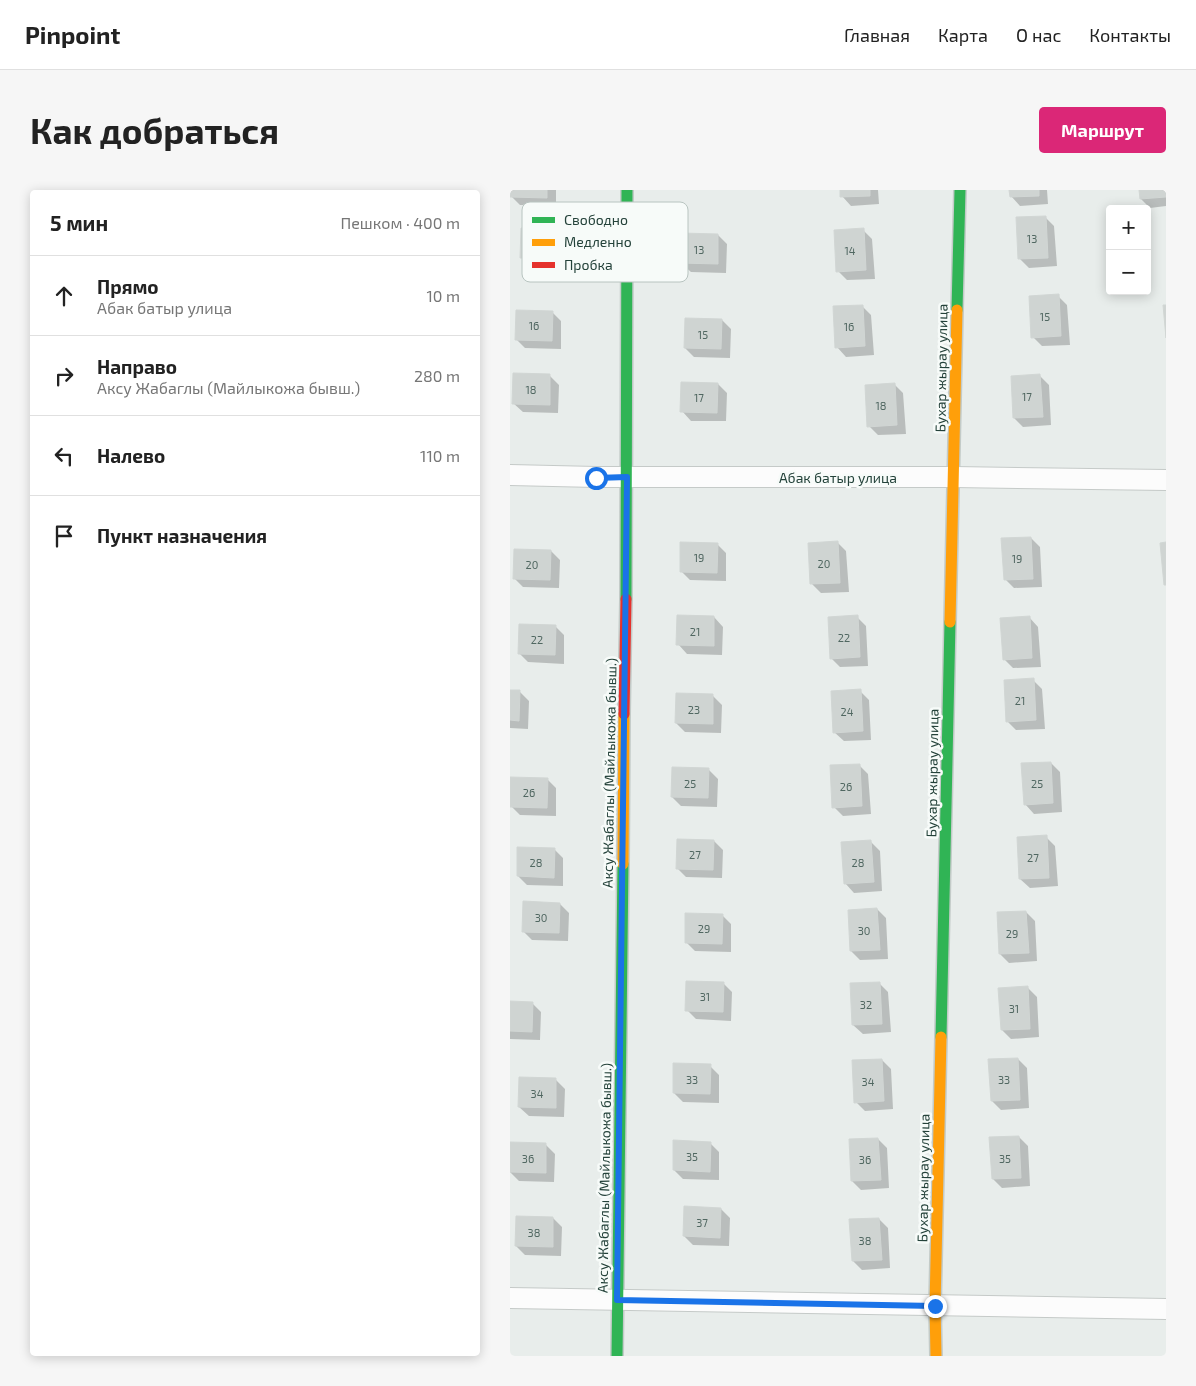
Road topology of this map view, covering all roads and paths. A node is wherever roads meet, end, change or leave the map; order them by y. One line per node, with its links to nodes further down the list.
1 (960, 190): 5 (street, Бухар жырау улица)
2 (627, 282): 4 (street, Аксу Жабаглы (Майлыкожа бывш.))
3 (510, 475): 4 (street, Абак батыр улица)
4 (627, 477): 5 (street, Абак батыр улица); 8 (street, Аксу Жабаглы (Майлыкожа бывш.))
5 (954, 477): 6 (street, Абак батыр улица); 9 (street, Бухар жырау улица)
6 (1166, 480)
7 (510, 1298): 8 (street)
8 (617, 1300): 9 (street); 11 (street, Аксу Жабаглы (Майлыкожа бывш.))
9 (935, 1306): 10 (street); 12 (street, Бухар жырау улица)
10 (1166, 1309)
11 (617, 1356)
12 (936, 1356)

